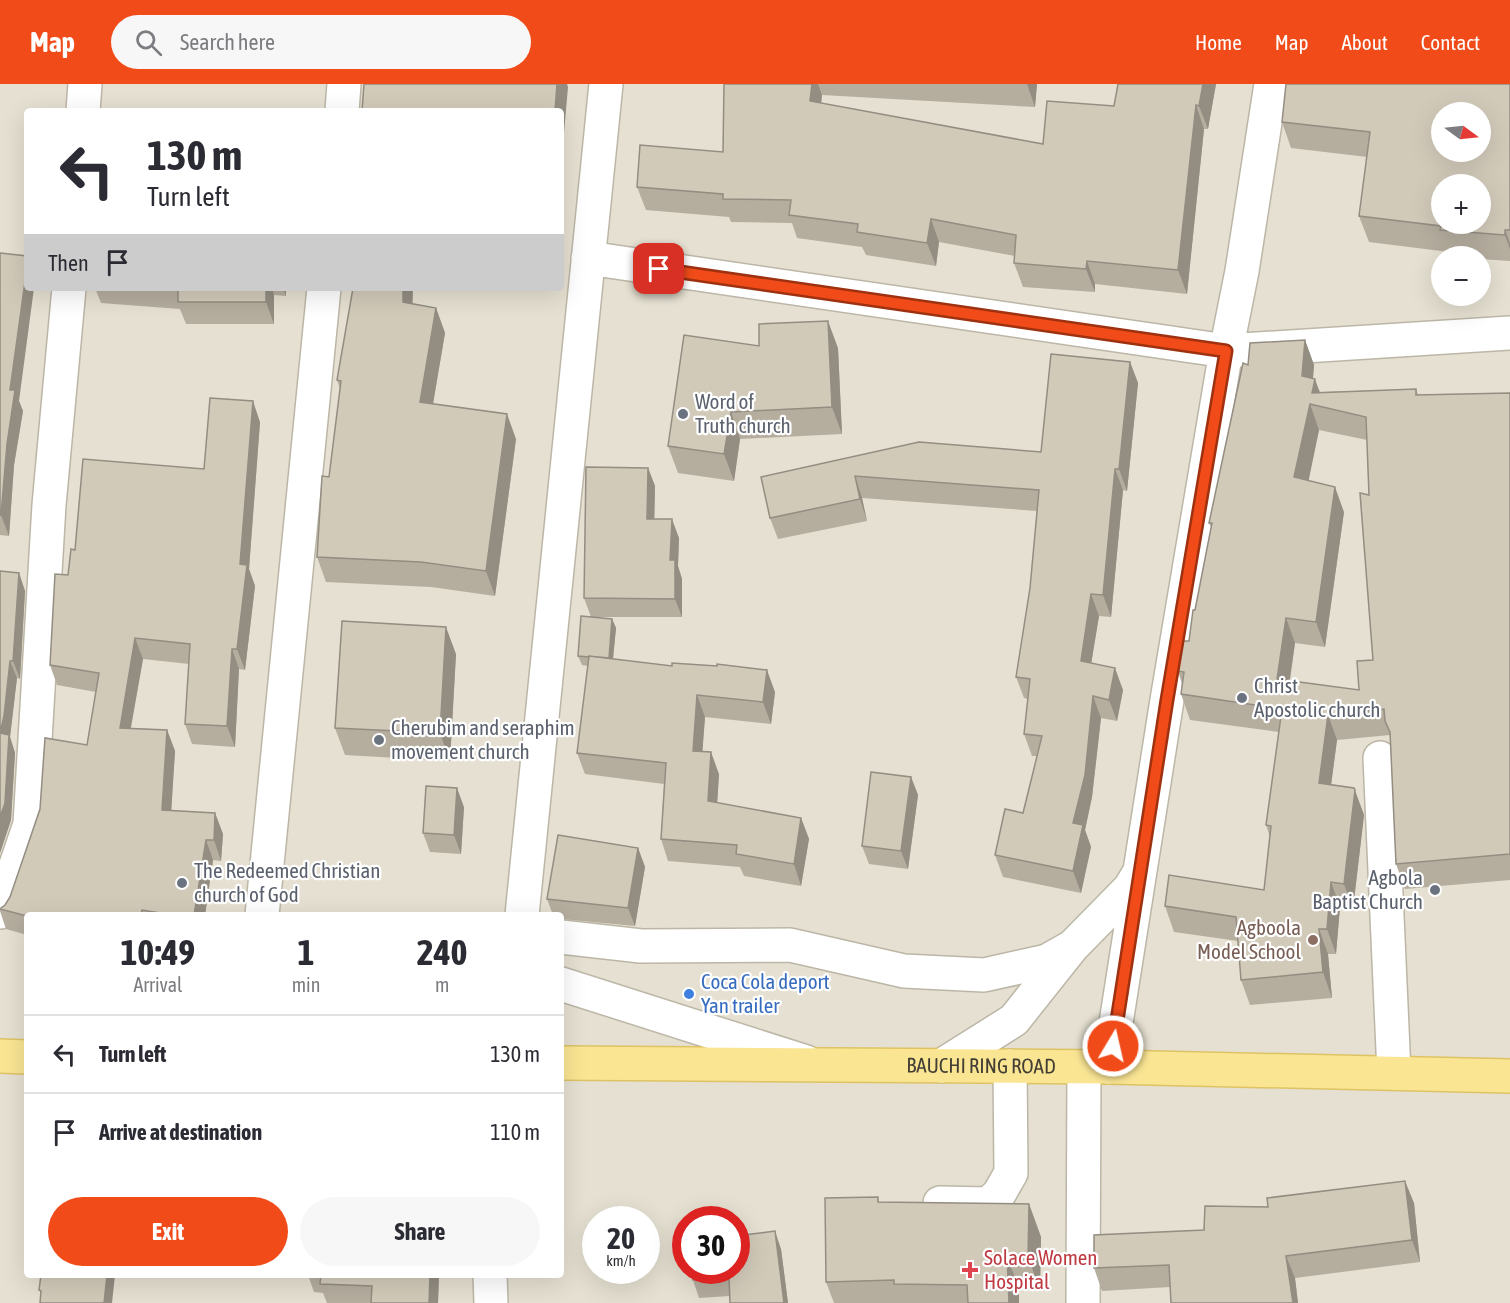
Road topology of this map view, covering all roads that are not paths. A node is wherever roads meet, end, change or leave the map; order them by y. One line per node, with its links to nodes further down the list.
1 (85, 84): 5 (street)
2 (344, 84): 6 (street)
3 (606, 84): 7 (street)
4 (1271, 84): 11 (street)
5 (83, 108)
6 (342, 108)
7 (588, 258): 11 (street); 16 (street)
8 (69, 291): 14 (street)
9 (324, 291): 15 (street)
10 (1510, 333): 11 (street)
11 (1226, 351): 13 (street)
12 (1380, 758): 27 (street)
13 (1140, 871): 18 (street); 26 (street)
14 (0, 912)
15 (262, 912)
16 (522, 912)
17 (564, 937): 18 (street)
18 (1072, 947): 24 (street)
19 (564, 985): 23 (street)
20 (0, 1056): 21 (main road)
21 (24, 1057)
22 (564, 1063): 23 (main road, BAUCHI RING ROAD)
23 (817, 1065): 24 (main road, BAUCHI RING ROAD)
24 (941, 1066): 25 (main road, BAUCHI RING ROAD)
25 (1010, 1066): 26 (main road, BAUCHI RING ROAD); 29 (street)
26 (1097, 1067): 27 (main road, BAUCHI RING ROAD); 32 (street)
27 (1395, 1073): 28 (main road, BAUCHI RING ROAD)
28 (1510, 1076)
29 (940, 1203)
30 (490, 1278): 31 (street)
31 (491, 1303)
32 (1083, 1303)

